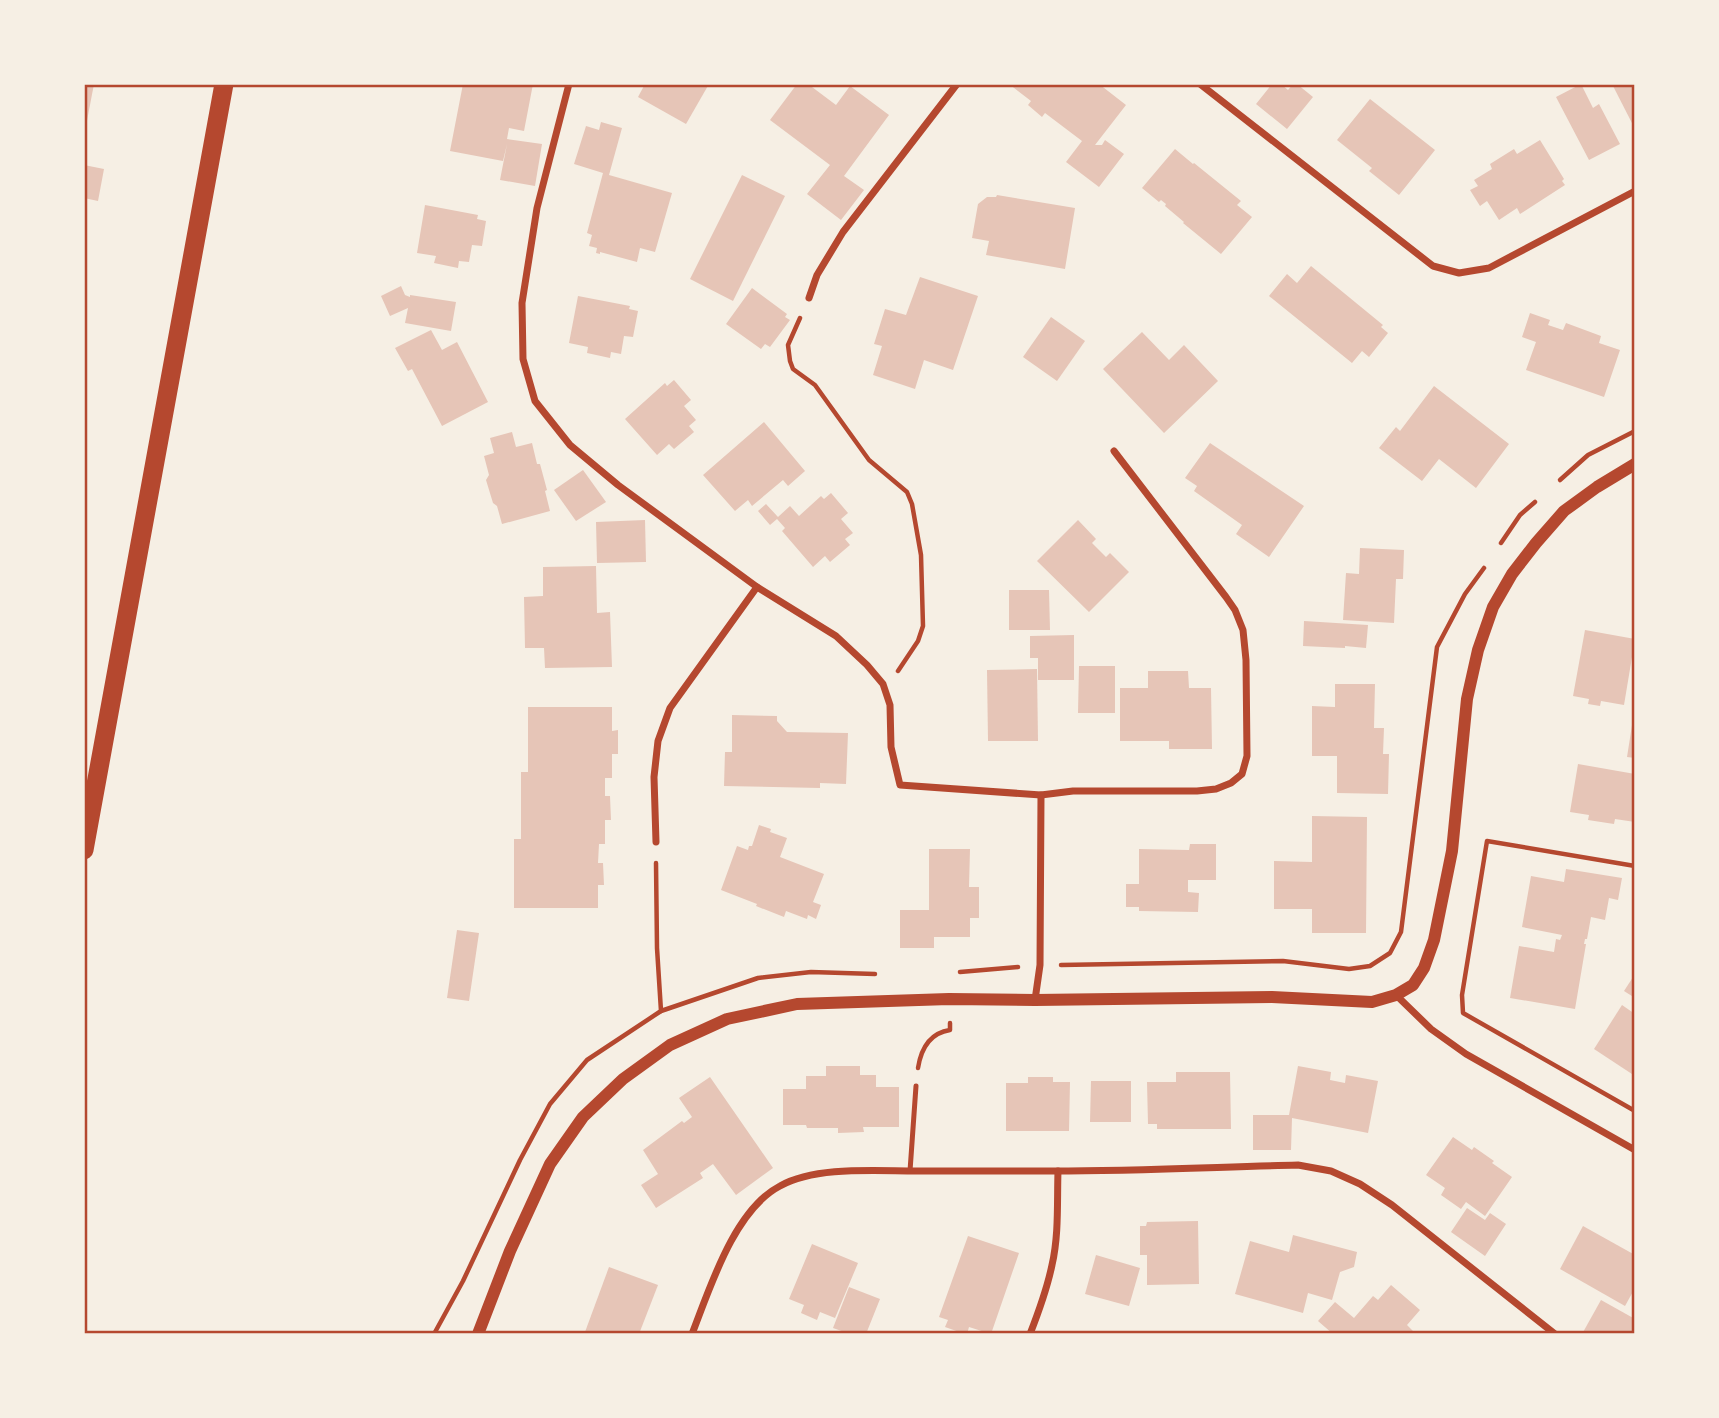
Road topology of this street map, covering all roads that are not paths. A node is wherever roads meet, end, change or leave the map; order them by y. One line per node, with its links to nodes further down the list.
1 (224, 84): 10 (highway)
2 (569, 84): 9 (street)
3 (957, 84): 6 (street)
4 (1200, 84): 5 (street)
5 (1635, 191)
6 (809, 298)
7 (1114, 451): 11 (street)
8 (1635, 464): 15 (street)
9 (757, 587): 11 (street); 13 (street)
10 (96, 779): 12 (highway); 14 (highway)
11 (1041, 795): 16 (street)
12 (84, 802)
13 (656, 842)
14 (84, 850)
15 (1396, 995): 16 (street); 18 (street)
16 (1035, 1000): 21 (street)
17 (916, 1086): 19 (lane)
18 (1635, 1150)
19 (910, 1171): 20 (street); 22 (street)
20 (1058, 1171): 23 (street); 24 (street)
21 (478, 1334)
22 (692, 1334)
23 (1030, 1334)
24 (1555, 1334)

